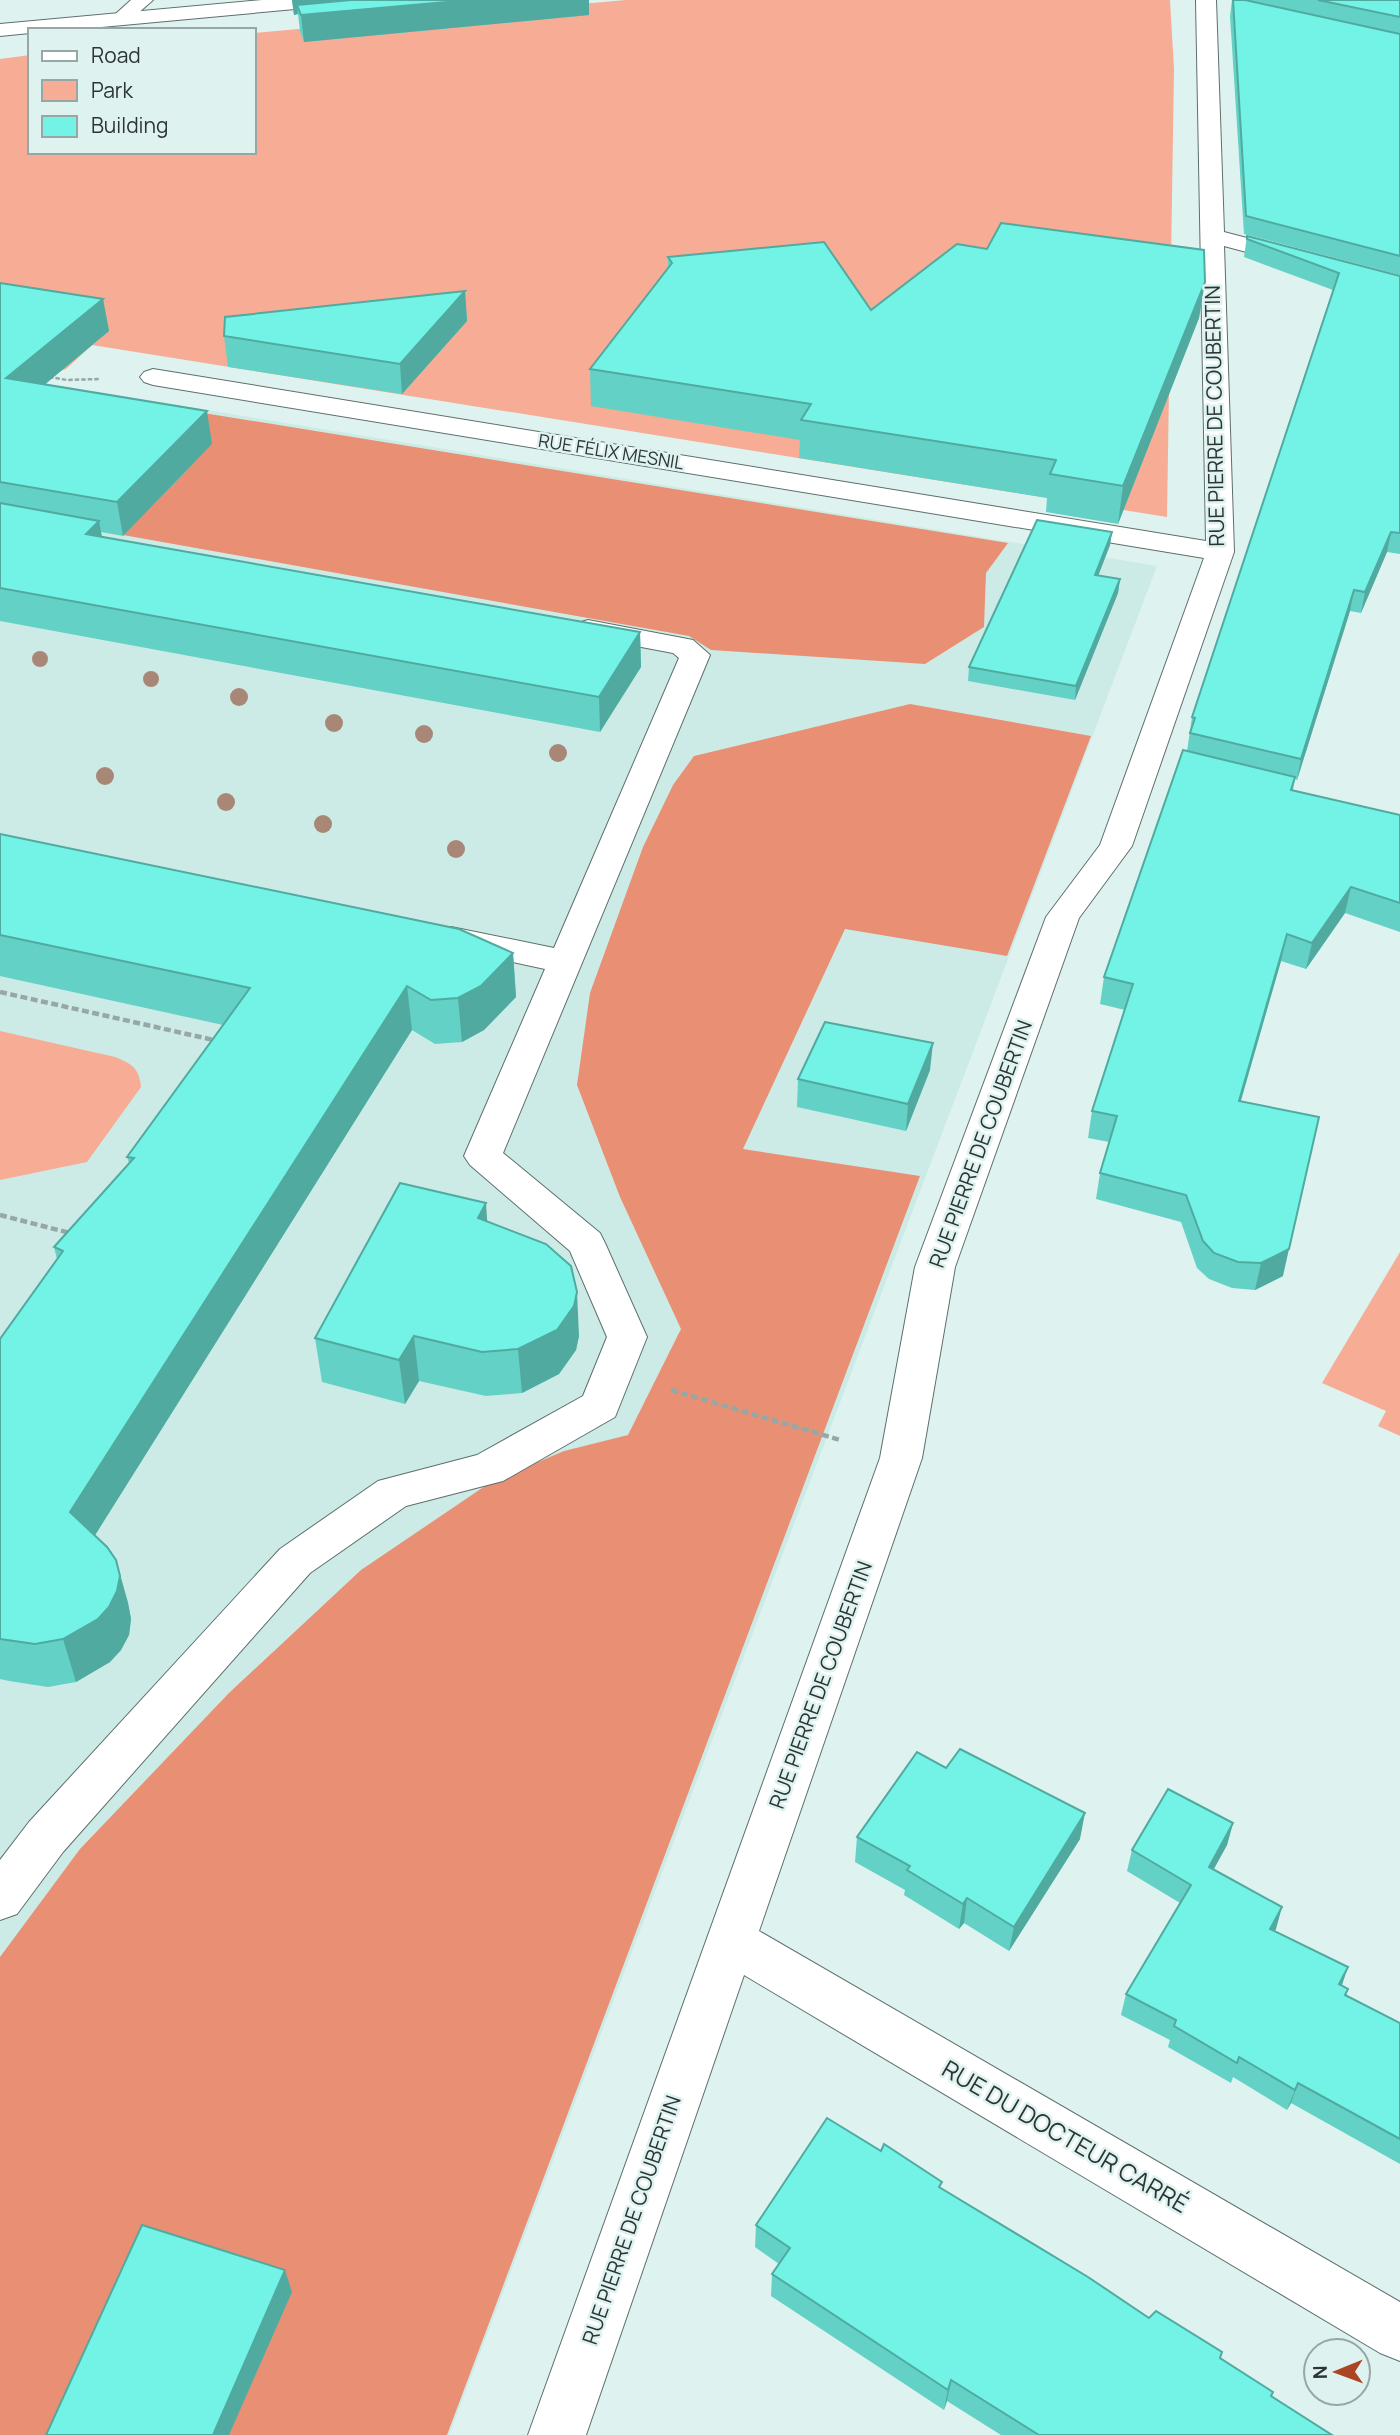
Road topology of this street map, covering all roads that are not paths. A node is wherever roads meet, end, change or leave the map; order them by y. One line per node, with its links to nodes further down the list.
1 (144, 0): 5 (street)
2 (1211, 4): 11 (street, RUE PIERRE DE COUBERTIN)
3 (220, 9): 4 (street); 5 (street); 7 (street)
4 (330, 10): 6 (street)
5 (120, 19): 8 (street)
6 (264, 26)
7 (66, 28)
8 (0, 30)
9 (28, 32): 10 (street)
10 (0, 36)
11 (1211, 238): 12 (street); 14 (street, RUE PIERRE DE COUBERTIN)
12 (1400, 286)
13 (153, 377): 14 (street, RUE FÉLIX MESNIL)
14 (1220, 552): 19 (street, RUE PIERRE DE COUBERTIN)
15 (560, 624): 17 (street)
16 (418, 931): 17 (street)
17 (566, 962): 18 (street)
18 (0, 1898)
19 (730, 1940): 20 (street, RUE DU DOCTEUR CARRÉ); 21 (street, RUE PIERRE DE COUBERTIN)
20 (1400, 2333)
21 (557, 2435)

